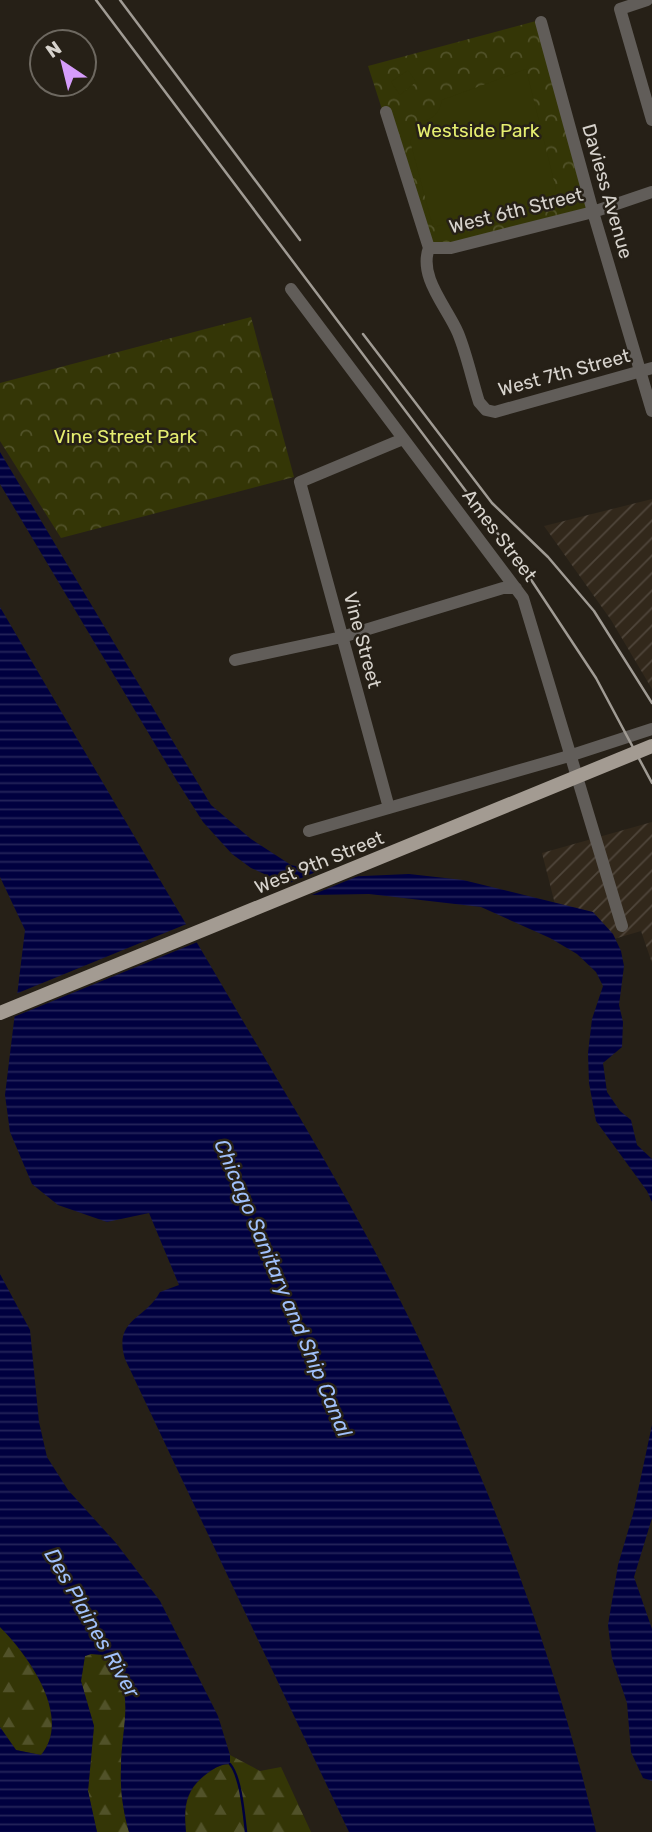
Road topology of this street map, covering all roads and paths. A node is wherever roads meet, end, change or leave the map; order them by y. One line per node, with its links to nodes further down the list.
1 (647, 0): 4 (street)
2 (541, 22): 6 (street, Daviess Avenue)
3 (386, 113): 7 (street)
4 (652, 120)
5 (652, 192): 6 (street, West 6th Street)
6 (593, 212): 7 (street, West 6th Street); 9 (street, Daviess Avenue)
7 (429, 248): 9 (street, West 7th Street)
8 (291, 289): 11 (street, Ames Street)
9 (647, 370): 10 (street, Daviess Avenue)
10 (652, 411)
11 (403, 439): 12 (street, Ames Street); 13 (street, Vine Street)
12 (516, 588): 13 (street); 17 (street, Ames Street)
13 (342, 637): 14 (street); 18 (street, Vine Street)
14 (235, 660)
15 (652, 729): 17 (street, West 9th Street)
16 (652, 746): 21 (main road, West 9th Street, bridge)
17 (569, 756): 18 (street, West 9th Street); 20 (street, Ames Street)
18 (389, 808): 19 (street, West 9th Street)
19 (309, 831)
20 (622, 926)
21 (0, 1013)

